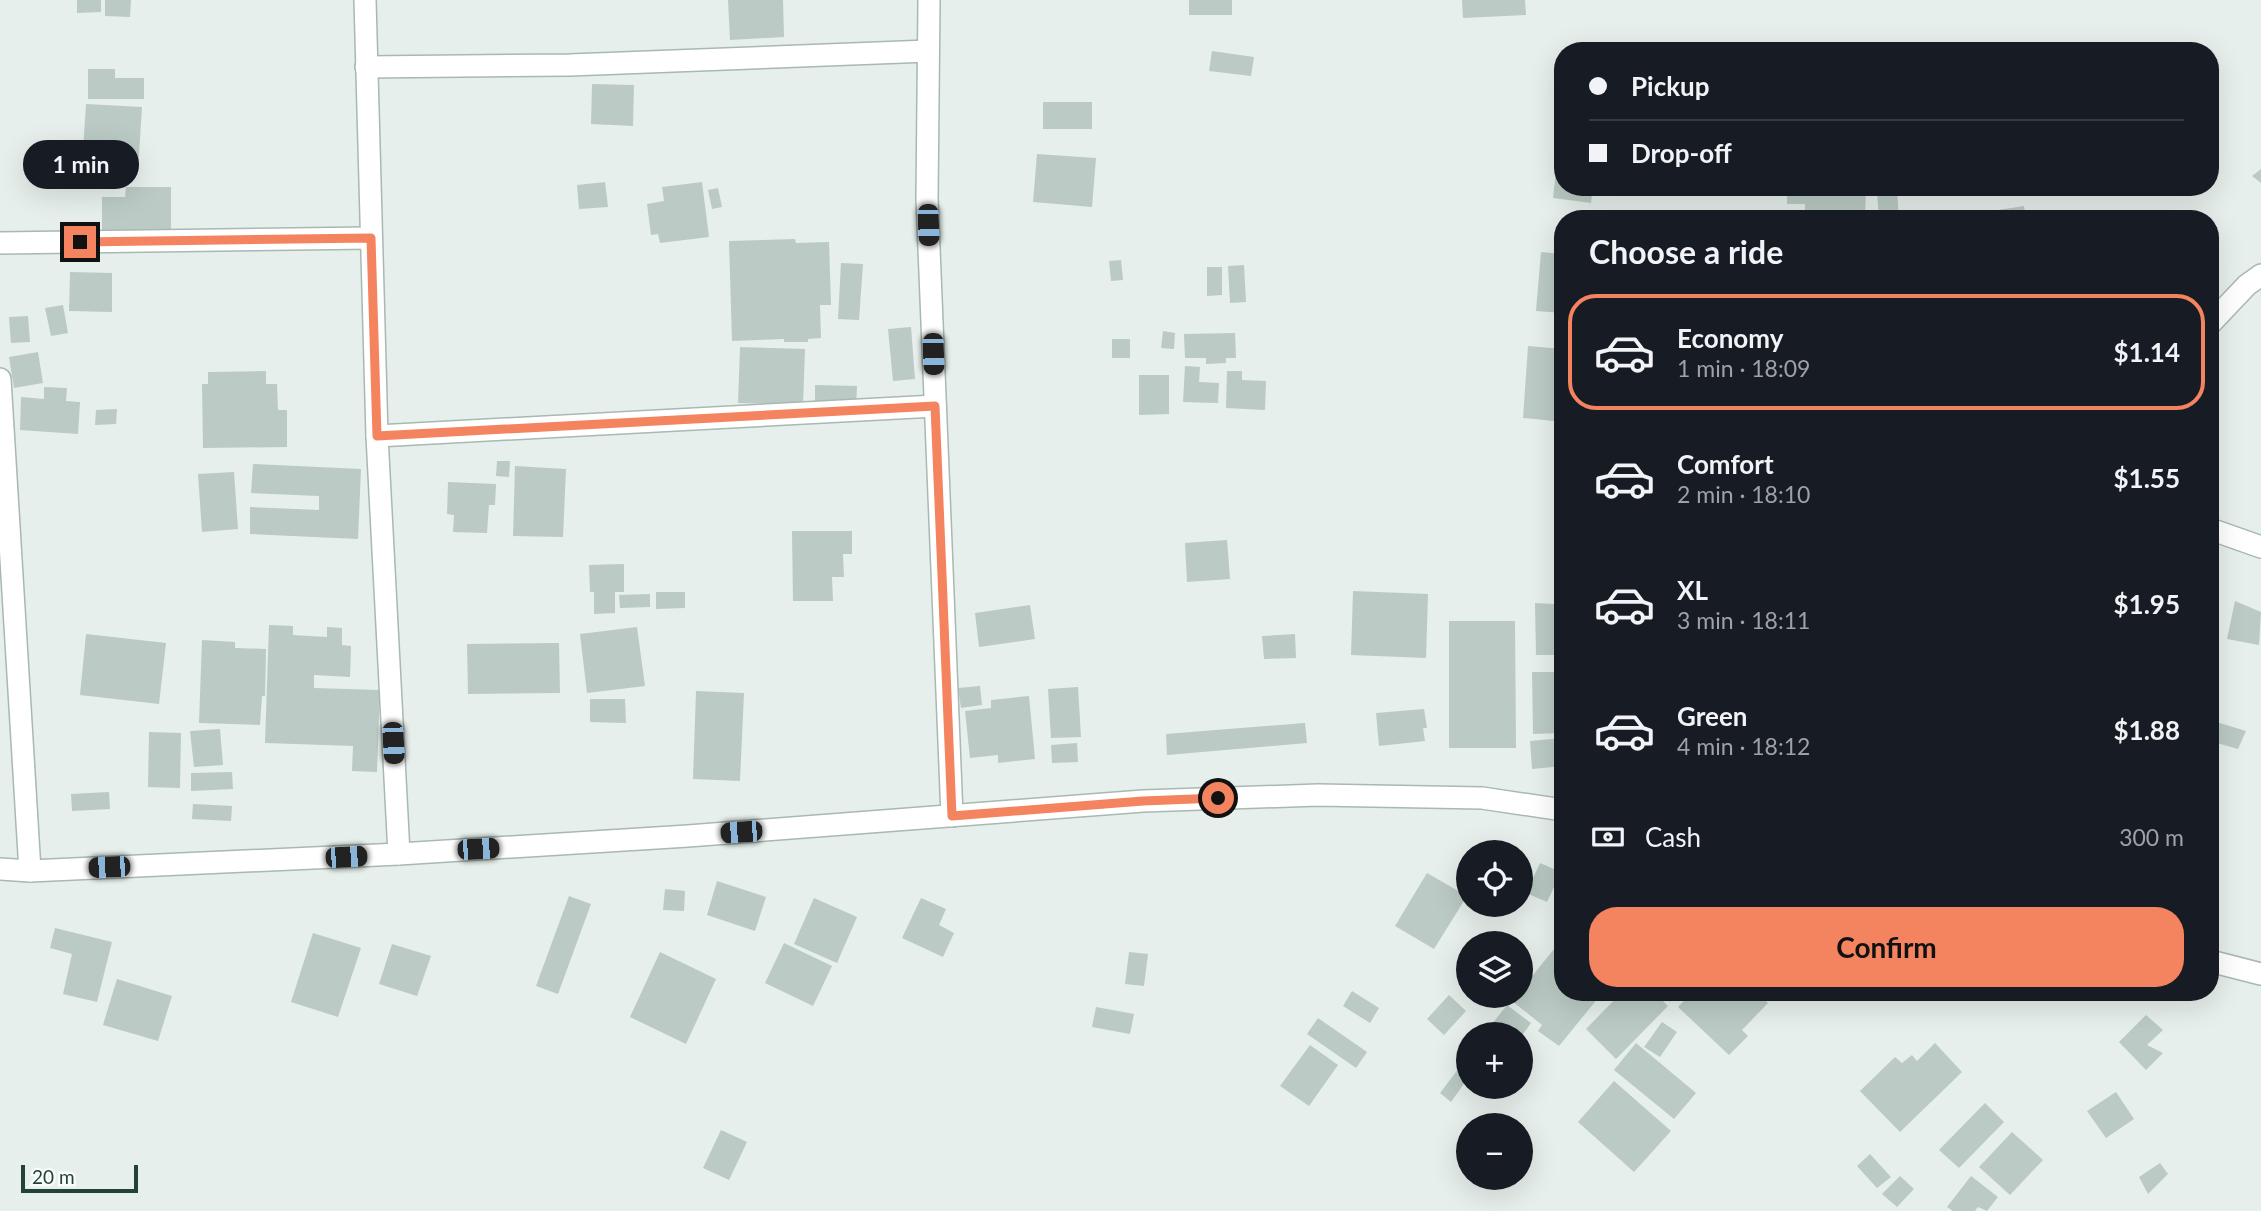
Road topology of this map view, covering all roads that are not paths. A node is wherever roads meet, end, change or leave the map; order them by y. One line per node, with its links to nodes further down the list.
1 (365, 0): 4 (street)
2 (929, 0): 3 (street)
3 (928, 51): 4 (street); 10 (street)
4 (366, 67): 5 (street)
5 (371, 238): 6 (street); 11 (street)
6 (0, 243)
7 (2261, 275): 8 (street)
8 (2219, 306)
9 (0, 379): 18 (street)
10 (935, 406): 11 (street); 15 (street)
11 (377, 436): 16 (street)
12 (2219, 532): 13 (street)
13 (2261, 547)
14 (1554, 809): 15 (street)
15 (952, 816): 16 (street)
16 (399, 855): 18 (street)
17 (0, 869): 18 (street)
18 (30, 871)
19 (2219, 963): 20 (street)
20 (2261, 974)

